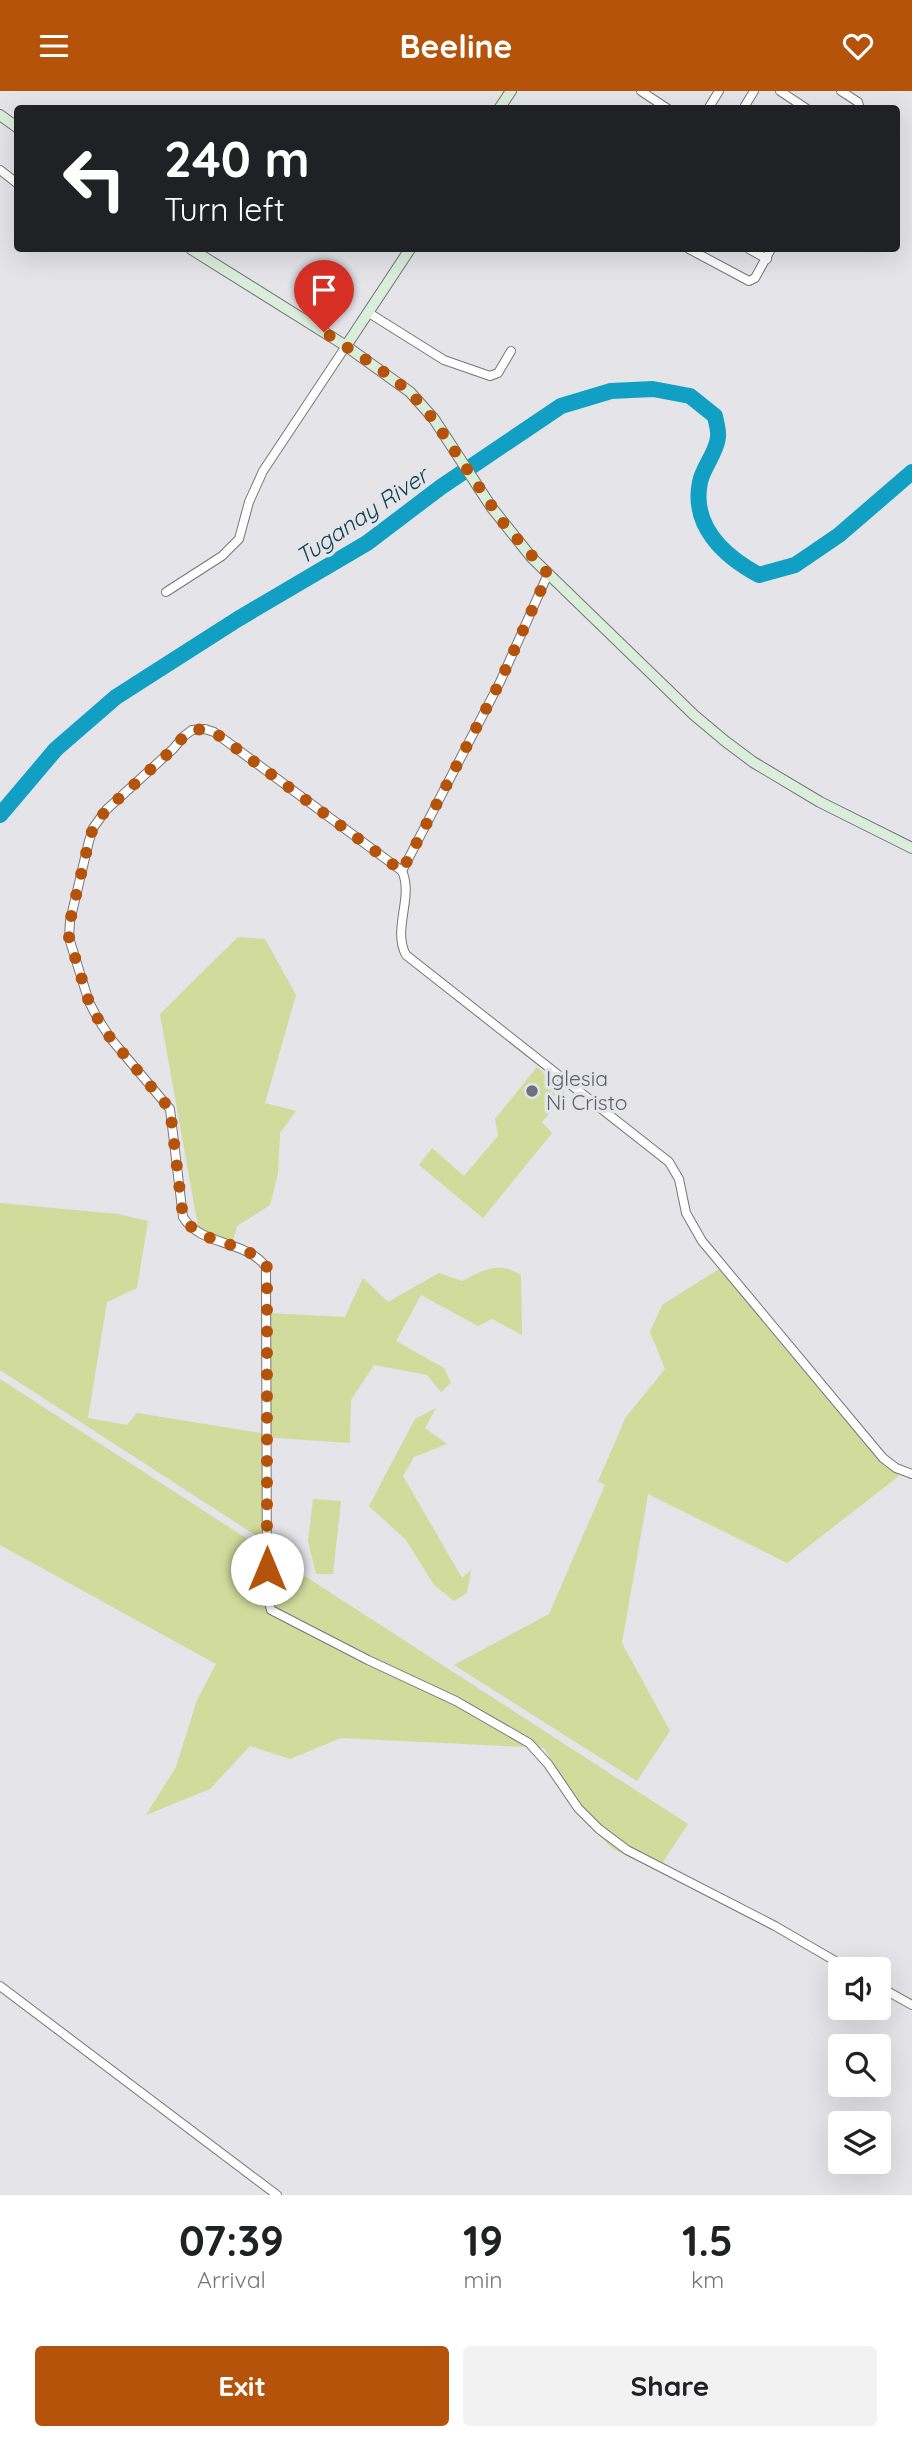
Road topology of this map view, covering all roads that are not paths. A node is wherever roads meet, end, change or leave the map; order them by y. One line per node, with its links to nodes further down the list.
1 (641, 91): 4 (street)
2 (780, 91): 5 (street)
3 (841, 91): 6 (street)
4 (662, 105)
5 (801, 105)
6 (859, 105)
7 (0, 170): 8 (street)
8 (14, 181)
9 (196, 252): 16 (street)
10 (408, 252): 15 (street)
11 (694, 252): 14 (street)
12 (754, 252): 14 (street)
13 (770, 252): 14 (street)
14 (767, 259)
15 (369, 313): 16 (street); 17 (street)
16 (346, 346): 18 (street); 19 (street)
17 (511, 351)
18 (548, 574): 20 (street); 21 (street)
19 (166, 592)
20 (912, 848)
21 (402, 871): 22 (street); 23 (street)
22 (912, 1474)
23 (828, 1957)
24 (0, 1986): 28 (street)
25 (891, 1993): 27 (street)
26 (912, 1994): 27 (street)
27 (909, 2003)
28 (277, 2195)

